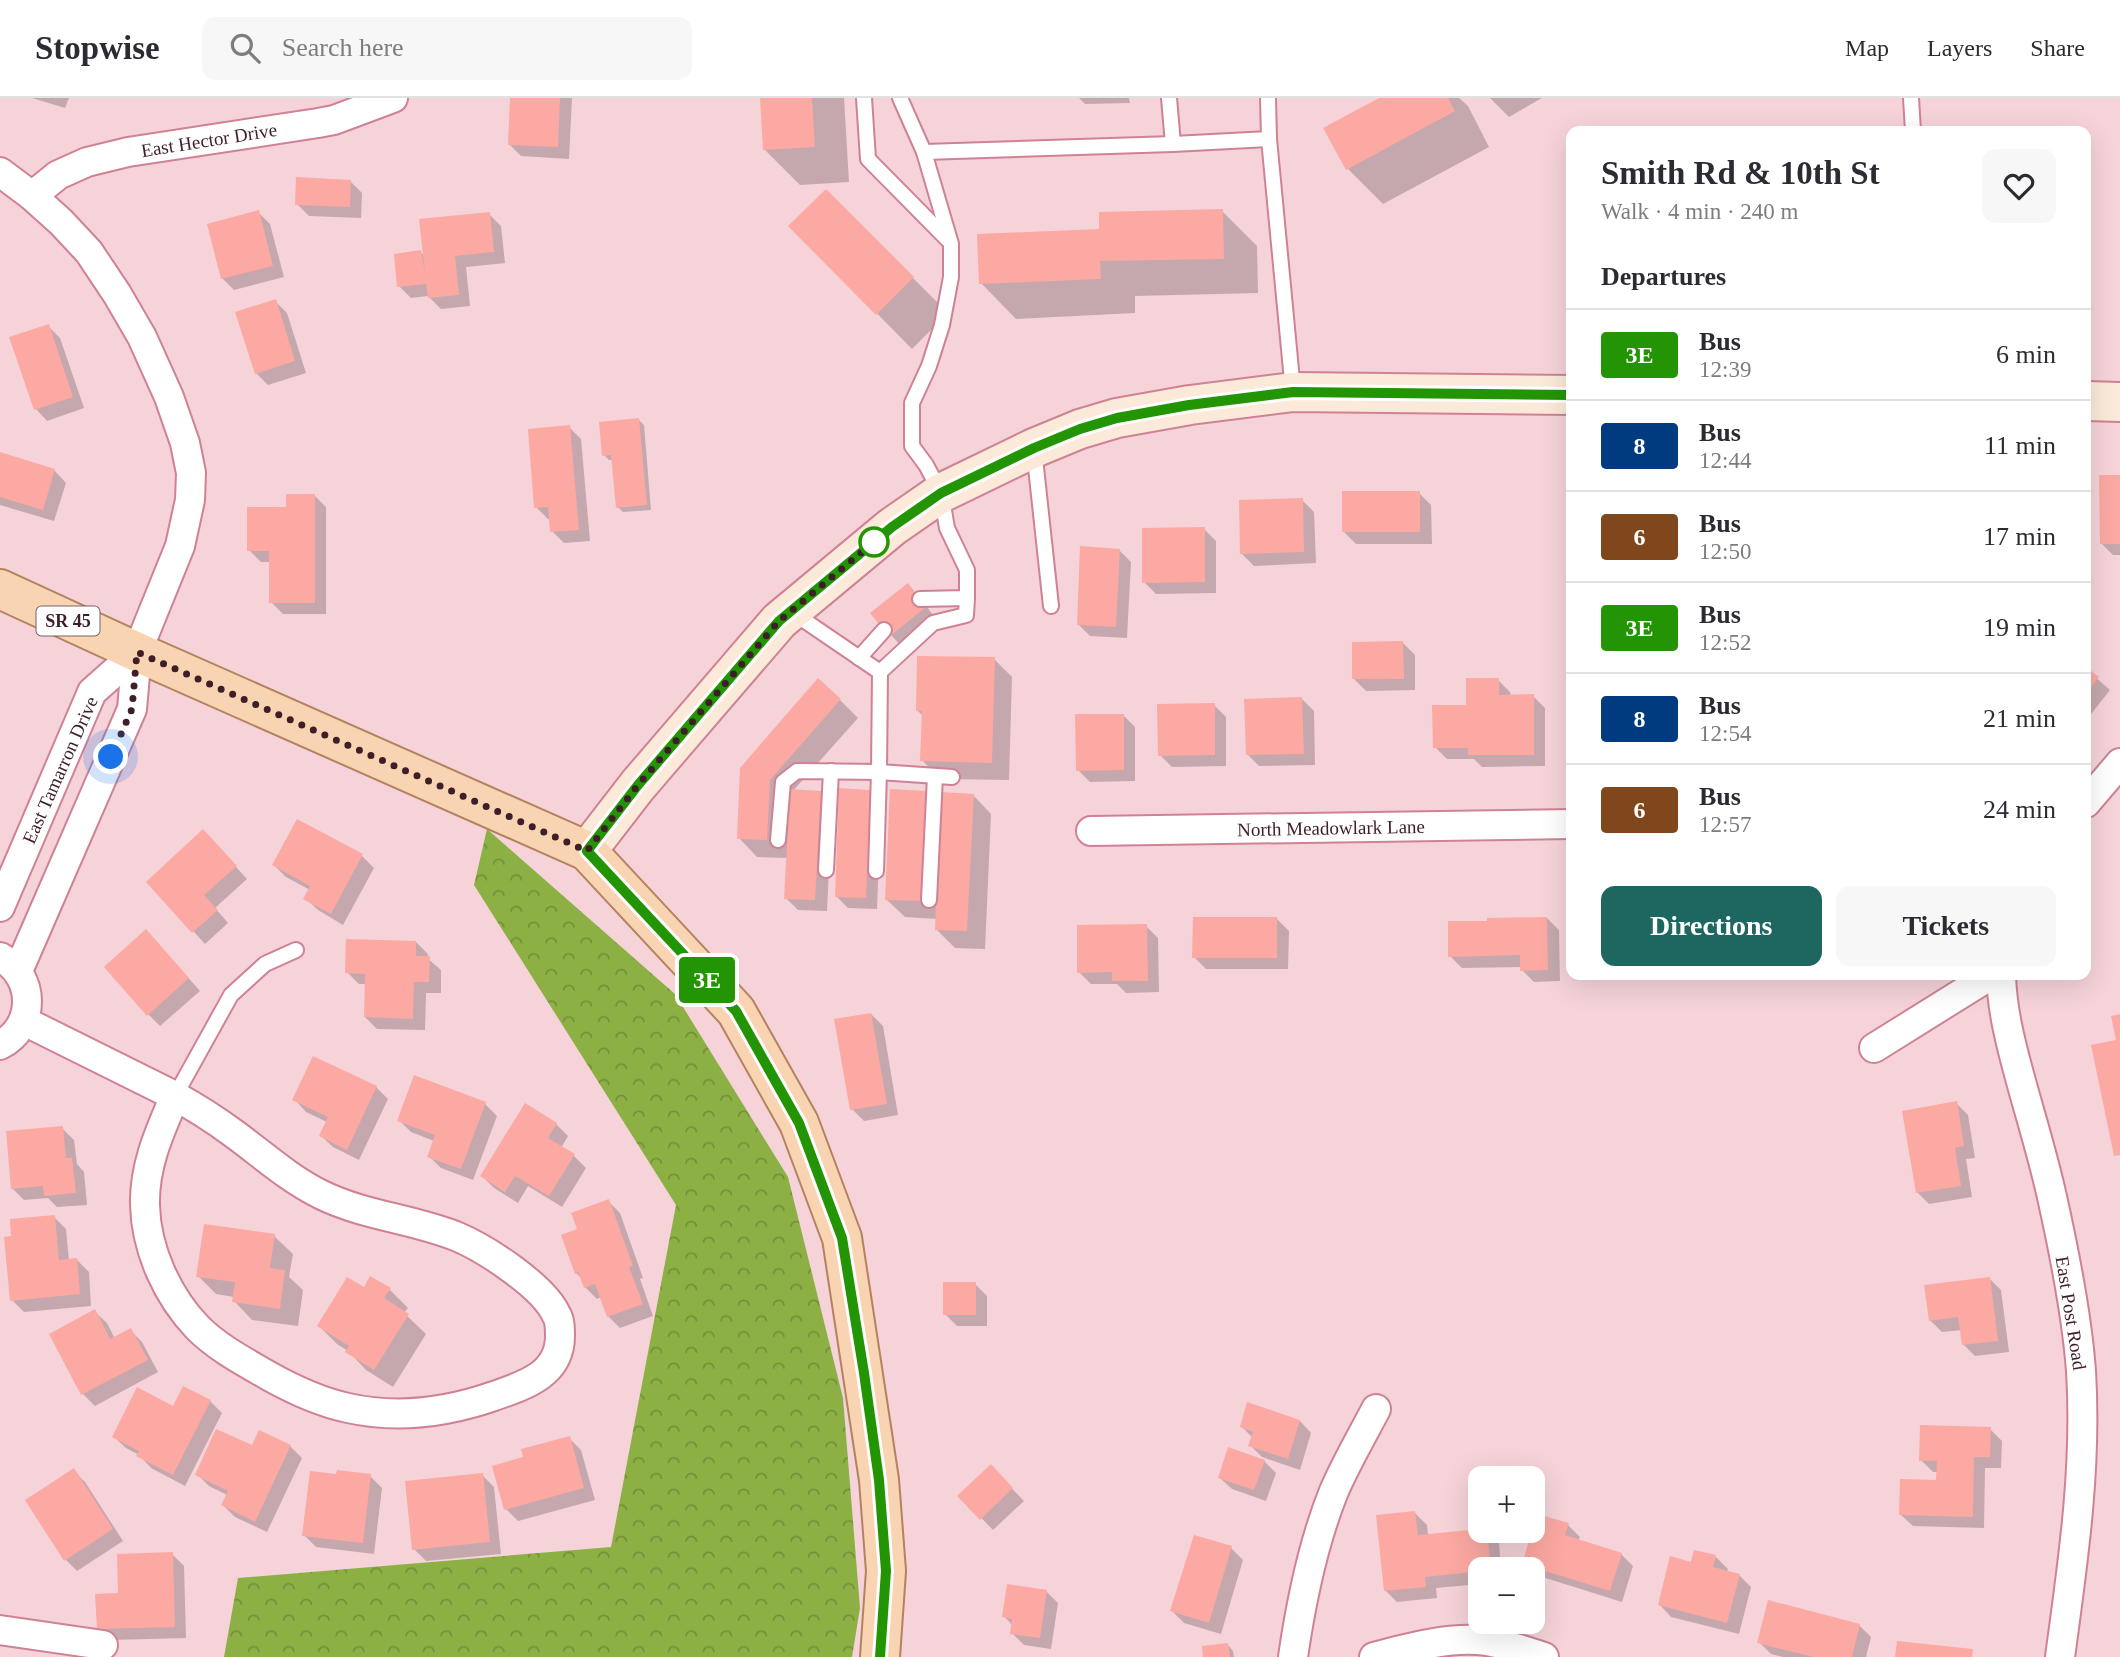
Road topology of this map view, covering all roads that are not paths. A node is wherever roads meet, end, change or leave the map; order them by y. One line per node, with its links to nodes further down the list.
1 (393, 98): 12 (street, East Hector Drive)
2 (864, 98): 13 (lane)
3 (900, 98): 10 (lane)
4 (1170, 98): 9 (lane)
5 (1268, 98): 8 (lane)
6 (1911, 98): 7 (lane)
7 (1913, 126)
8 (1269, 139): 9 (lane); 14 (lane)
9 (1172, 144): 10 (lane)
10 (924, 152): 13 (lane)
11 (0, 172): 12 (street)
12 (32, 196): 26 (street)
13 (951, 244): 19 (lane)
14 (1293, 392): 15 (main road); 18 (main road)
15 (1566, 395)
16 (2091, 401): 17 (main road)
17 (2120, 402)
18 (1034, 448): 19 (main road); 23 (lane)
19 (941, 493): 21 (lane); 24 (main road)
20 (0, 589): 26 (main road, SR 45)
21 (967, 598): 22 (lane); 28 (lane)
22 (920, 599)
23 (1051, 606)
24 (790, 611): 27 (lane); 38 (main road)
25 (884, 630): 27 (lane)
26 (137, 652): 38 (main road, SR 45); 42 (street, East Tamarron Drive); 44 (street)
27 (859, 658): 28 (lane)
28 (880, 672): 31 (lane)
29 (2120, 763): 34 (street)
30 (831, 772): 31 (lane); 37 (lane); 39 (lane)
31 (879, 772): 32 (lane); 40 (lane)
32 (935, 776): 33 (lane); 41 (lane)
33 (952, 777)
34 (2091, 797)
35 (1566, 824): 36 (street, North Meadowlark Lane)
36 (1091, 831)
37 (778, 840)
38 (587, 851): 54 (main road, SR 45)
39 (826, 870)
40 (876, 871)
41 (929, 900)
42 (0, 907)
43 (296, 950): 50 (lane)
44 (9, 964): 47 (street)
45 (1984, 980): 49 (street)
46 (2001, 980): 58 (street, East Post Road)
47 (24, 1021): 48 (street); 50 (street)
48 (0, 1045)
49 (1874, 1048)
50 (175, 1096): 50 (street)
51 (1376, 1409): 55 (street)
52 (0, 1630): 53 (street)
53 (103, 1645)
54 (880, 1657)
55 (1293, 1657)
56 (1374, 1657): 57 (street)
57 (1544, 1657)
58 (2060, 1657)

